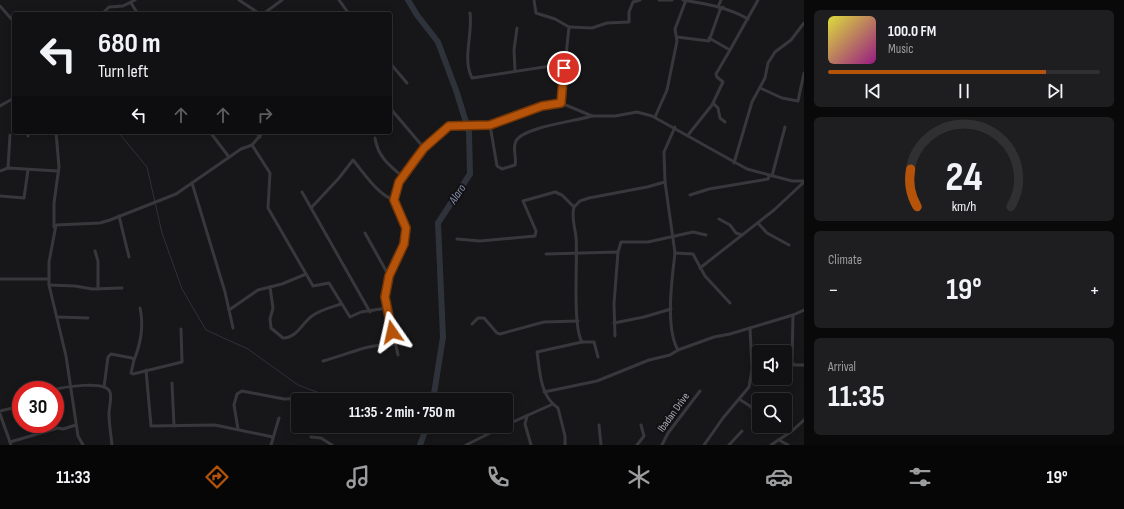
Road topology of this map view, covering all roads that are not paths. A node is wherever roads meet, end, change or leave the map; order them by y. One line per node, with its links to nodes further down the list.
1 (135, 0): 14 (street)
2 (240, 0): 19 (street)
3 (282, 0): 20 (street)
4 (339, 0): 21 (street)
5 (534, 0): 26 (street)
6 (640, 0): 13 (street)
7 (659, 0): 8 (street)
8 (672, 0)
9 (683, 0): 10 (street)
10 (686, 0): 16 (street); 28 (street)
11 (721, 0): 16 (street)
12 (758, 0): 23 (street)
13 (633, 1): 26 (street)
14 (131, 3): 17 (street); 18 (street)
15 (0, 6): 24 (street)
16 (720, 8): 23 (street); 29 (street)
17 (104, 12)
18 (137, 12)
19 (257, 12)
20 (266, 12)
21 (348, 12)
22 (470, 13): 33 (street)
23 (748, 19): 30 (street)
24 (12, 20)
25 (804, 23): 36 (street)
26 (569, 27): 32 (street)
27 (516, 28): 33 (street)
28 (677, 37): 29 (street); 43 (street)
29 (710, 38): 30 (street)
30 (730, 50): 39 (street)
31 (392, 64): 35 (street)
32 (564, 68): 33 (street); 38 (street)
33 (516, 71)
34 (804, 73): 36 (street)
35 (407, 83)
36 (760, 88): 59 (street)
37 (12, 99): 40 (street)
38 (561, 103): 42 (street); 45 (street)
39 (713, 103): 44 (street); 53 (street)
40 (0, 106)
41 (392, 110): 57 (street)
42 (592, 116): 43 (street); 45 (street)
43 (656, 117): 46 (street)
44 (725, 122)
45 (490, 125): 57 (street)
46 (674, 127): 53 (street); 66 (street)
47 (785, 127): 64 (street)
48 (56, 134): 63 (street)
49 (212, 134): 58 (street)
50 (258, 134): 54 (street)
51 (262, 134): 54 (street)
52 (10, 135): 60 (street)
53 (688, 135): 59 (street)
54 (260, 137): 56 (street)
55 (375, 138): 65 (street)
56 (252, 145): 58 (street); 92 (street)
57 (424, 148): 65 (street)
58 (229, 157): 68 (street)
59 (734, 163): 64 (street)
60 (8, 168): 61 (street); 62 (street)
61 (28, 170): 63 (street); 71 (street)
62 (0, 171)
63 (58, 171): 78 (street)
64 (770, 176): 67 (street); 70 (street)
65 (403, 177): 72 (street)
66 (665, 182): 73 (street); 82 (street)
67 (804, 182): 77 (street)
68 (192, 183): 75 (street); 105 (street)
69 (302, 192): 74 (street)
70 (690, 195)
71 (0, 196)
72 (394, 200): 74 (street); 93 (street)
73 (574, 207): 83 (street); 87 (street)
74 (310, 208): 107 (street)
75 (119, 216): 78 (street); 90 (street)
76 (719, 219): 81 (street)
77 (758, 223): 81 (street); 84 (street)
78 (54, 228): 95 (street)
79 (365, 233): 93 (street)
80 (706, 235): 82 (street)
81 (742, 235): 91 (street)
82 (671, 236): 86 (street); 88 (street)
83 (457, 239)
84 (788, 245)
85 (95, 251): 99 (street)
86 (618, 252): 87 (street); 112 (street)
87 (576, 253): 89 (street); 111 (street)
88 (675, 253): 91 (street); 104 (street)
89 (546, 254)
90 (129, 257)
91 (700, 268): 100 (street)
92 (306, 274): 97 (street); 101 (street)
93 (389, 276): 103 (street)
94 (0, 279): 95 (street)
95 (49, 279): 96 (street)
96 (49, 285): 99 (street); 109 (street)
97 (270, 287): 101 (street); 105 (street)
98 (122, 288): 99 (street)
99 (98, 289)
100 (730, 303)
101 (342, 304): 107 (street)
102 (140, 308): 123 (street)
103 (387, 308): 107 (street); 119 (street)
104 (671, 309): 112 (street); 120 (street)
105 (229, 310): 114 (street)
106 (804, 310): 108 (street)
107 (370, 312)
108 (793, 315): 115 (street); 125 (street)
109 (57, 317): 110 (street); 128 (street)
110 (88, 318)
111 (578, 321): 113 (street); 118 (street)
112 (614, 323): 117 (street)
113 (472, 324)
114 (233, 328)
115 (750, 328): 120 (street); 134 (street)
116 (181, 329): 126 (street)
117 (615, 336)
118 (582, 342): 122 (street); 132 (street)
119 (394, 344): 121 (street); 124 (street)
120 (678, 350): 132 (street)
121 (398, 355)
122 (598, 357)
123 (134, 360): 126 (street); 130 (street)
124 (323, 361)
125 (804, 365)
126 (146, 370): 146 (street)
127 (172, 383): 146 (street)
128 (70, 387): 129 (street); 130 (street); 144 (street)
129 (64, 388)
130 (104, 388): 156 (street)
131 (700, 391): 164 (street, Ibadan Drive)
132 (544, 392): 135 (street)
133 (291, 399): 148 (street)
134 (739, 399): 137 (street); 165 (street)
135 (553, 404): 140 (street); 161 (street)
136 (12, 408): 138 (street)
137 (752, 408)
138 (0, 411)
139 (0, 414): 154 (street)
140 (527, 415): 143 (street); 160 (street)
141 (279, 418): 151 (street)
142 (804, 420): 153 (street)
143 (513, 421)
144 (76, 425): 154 (street); 155 (street)
145 (599, 425): 162 (street)
146 (174, 426): 148 (street)
147 (641, 426): 163 (street)
148 (238, 429): 151 (street)
149 (742, 431): 166 (street)
150 (489, 433): 159 (street)
151 (273, 437): 157 (street)
152 (311, 437): 158 (street)
153 (779, 440): 167 (street); 168 (street)
154 (10, 444)
155 (83, 445)
156 (112, 445)
157 (271, 445)
158 (332, 445)
159 (466, 445)
160 (531, 445)
161 (565, 445)
162 (601, 445)
163 (637, 445)
164 (662, 445)
165 (704, 445)
166 (729, 445)
167 (771, 445)
168 (788, 445)

